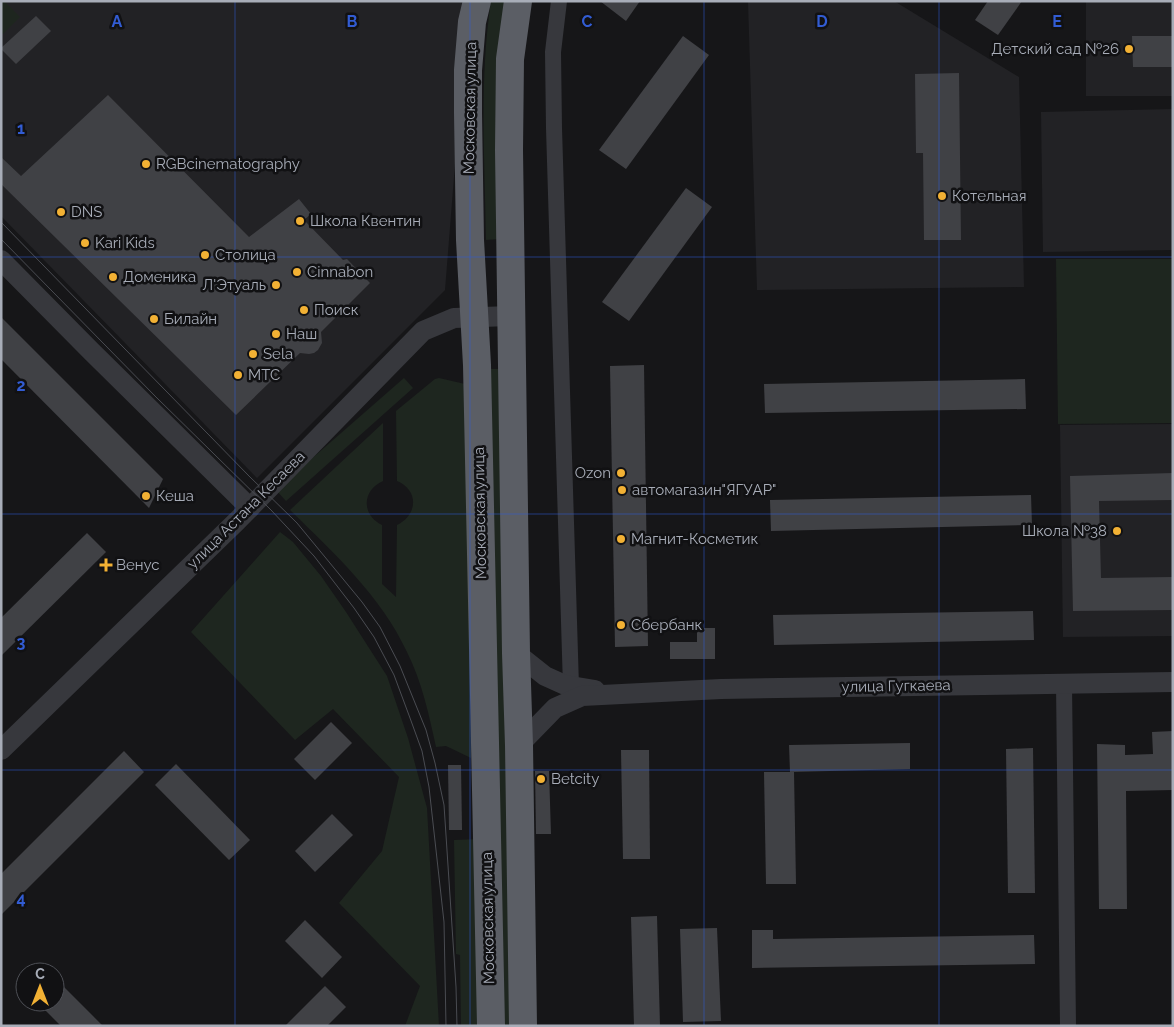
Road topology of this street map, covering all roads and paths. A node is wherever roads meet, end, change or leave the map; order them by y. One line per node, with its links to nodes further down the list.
1 (476, 1): 6 (highway, Московская улица)
2 (518, 1): 5 (highway)
3 (559, 1): 11 (street)
4 (1, 260): 7 (street)
5 (512, 316): 6 (street, улица Астана Кесаева); 8 (highway)
6 (474, 318): 7 (street, улица Астана Кесаева); 15 (highway, Московская улица)
7 (250, 508): 14 (street, улица Астана Кесаева)
8 (516, 652): 11 (street, улица Гугкаева); 13 (highway)
9 (1173, 682): 10 (street, улица Гугкаева)
10 (1064, 684): 12 (street, улица Гугкаева); 17 (street)
11 (571, 686): 12 (street, улица Гугкаева)
12 (619, 694): 13 (street, улица Гугкаева)
13 (519, 745): 16 (highway)
14 (1, 750)
15 (491, 1026)
16 (523, 1026)
17 (1068, 1026)

